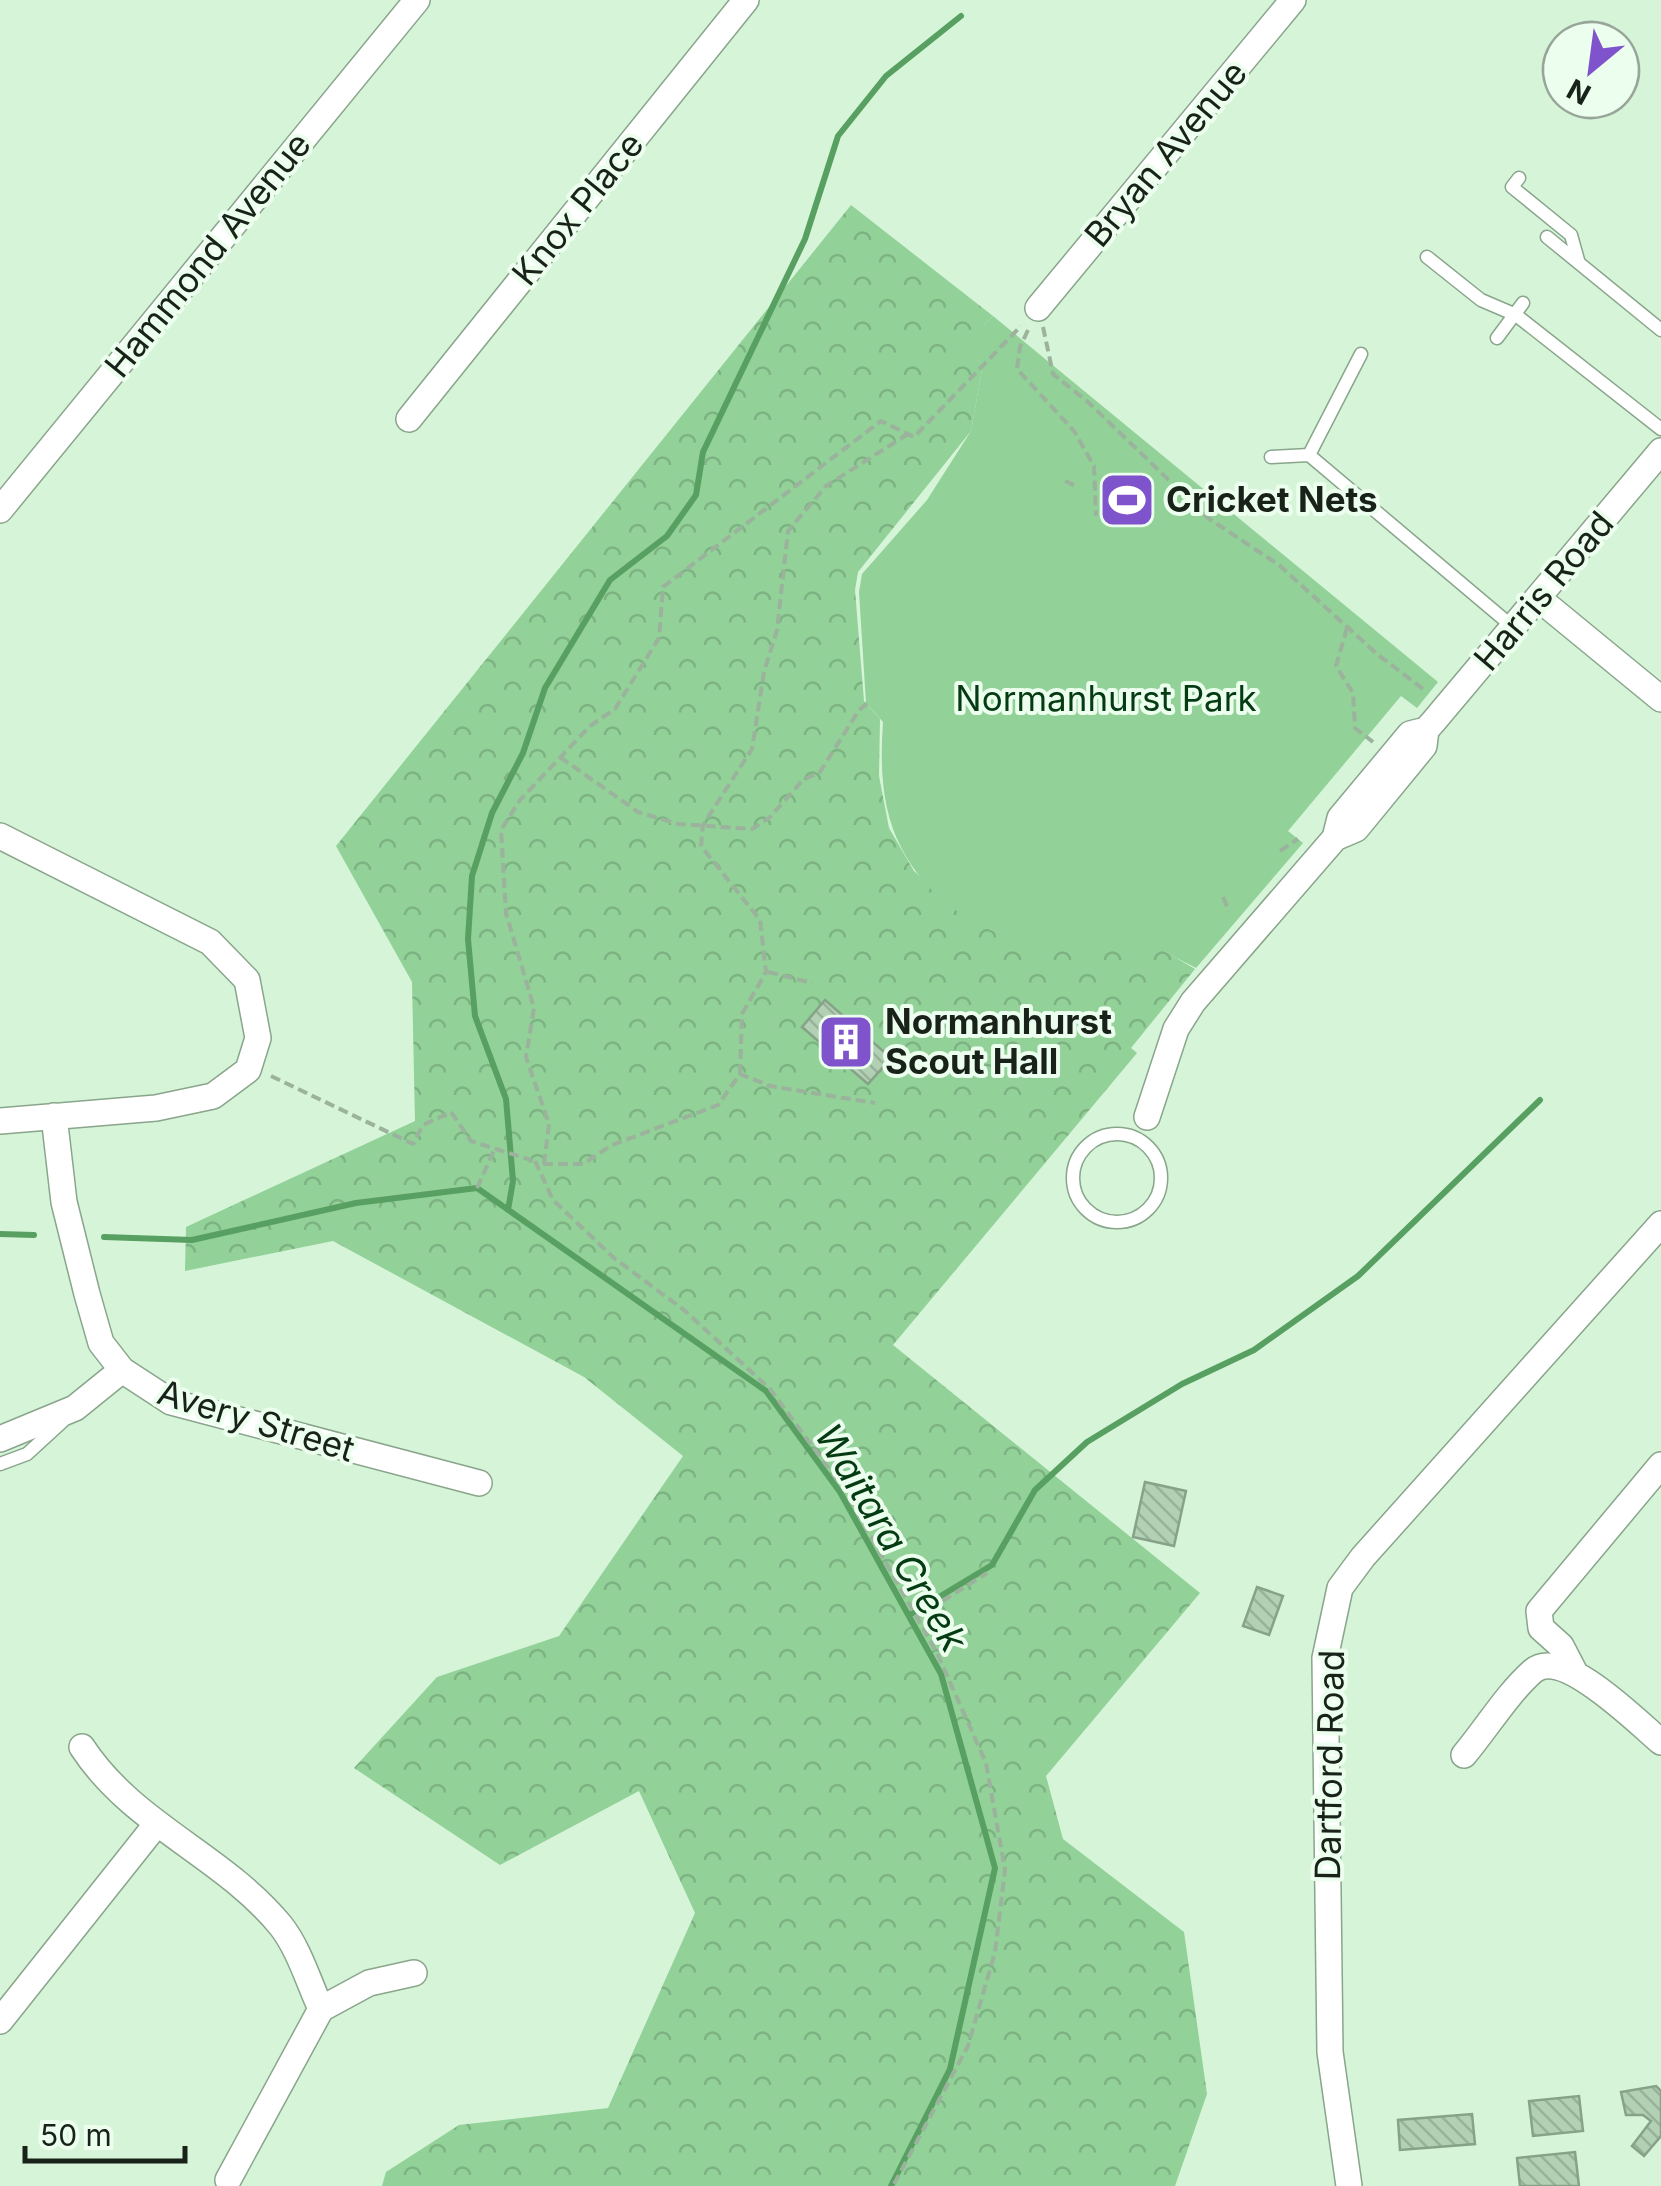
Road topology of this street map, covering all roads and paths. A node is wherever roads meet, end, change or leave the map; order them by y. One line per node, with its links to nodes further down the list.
1 (416, 0): 21 (street, Hammond Avenue)
2 (746, 0): 13 (street, Knox Place)
3 (1293, 0): 8 (street, Bryan Avenue)
4 (1519, 178): 7 (lane)
5 (1547, 237): 7 (lane)
6 (1427, 257): 9 (lane)
7 (1579, 263): 10 (lane)
8 (1038, 308): 15 (path); 22 (path); 24 (path)
9 (1520, 309): 11 (lane); 14 (lane)
10 (1661, 330)
11 (1498, 338)
12 (1362, 354): 17 (lane)
13 (410, 419)
14 (1661, 429)
15 (908, 434): 31 (path); 32 (path)
16 (1661, 451): 23 (street, Harris Road)
17 (1309, 455): 18 (lane); 25 (lane)
18 (1270, 457)
19 (1065, 481): 20 (path)
20 (1078, 488)
21 (0, 510)
22 (1096, 516)
23 (1538, 598): 25 (street, Harris Road); 26 (street)
24 (1348, 626): 28 (path); 30 (path)
25 (1514, 627): 28 (street, Harris Road)
26 (1661, 699)
27 (868, 703): 32 (path)
28 (1447, 707): 29 (street, Harris Road)
29 (1426, 730): 30 (street, Harris Road); 34 (street, Harris Road)
30 (1395, 753): 34 (street, Harris Road)
31 (560, 757): 32 (path); 49 (path)
32 (702, 826): 39 (path)
33 (0, 836): 44 (street)
34 (1335, 838): 46 (street, Harris Road)
35 (1298, 839): 36 (path)
36 (1280, 851)
37 (1223, 898): 38 (path)
38 (1229, 910)
39 (766, 972): 40 (path); 42 (path)
40 (812, 983)
41 (266, 1073): 47 (path)
42 (740, 1074): 43 (path); 49 (path)
43 (875, 1103)
44 (54, 1116): 45 (street); 52 (street, Avery Street)
45 (0, 1121)
46 (1143, 1128): 46 (lane)
47 (495, 1148): 48 (path); 50 (path)
48 (535, 1161): 49 (path); 59 (path)
49 (544, 1164)
50 (477, 1188)
51 (1661, 1224): 70 (street, Dartford Road)
52 (122, 1370): 53 (street); 57 (street, Avery Street)
53 (75, 1408): 54 (street); 55 (lane)
54 (0, 1439)
55 (0, 1464)
56 (1661, 1465): 60 (street)
57 (479, 1484)
58 (987, 1573): 59 (path)
59 (917, 1618): 69 (path)
60 (1574, 1672): 61 (street); 63 (street)
61 (1661, 1742)
62 (82, 1746): 64 (street)
63 (1464, 1756)
64 (155, 1826): 66 (street); 67 (street)
65 (414, 1973): 66 (street)
66 (321, 2009): 68 (street)
67 (0, 2021)
68 (228, 2180)
69 (894, 2186)
70 (1349, 2186)

